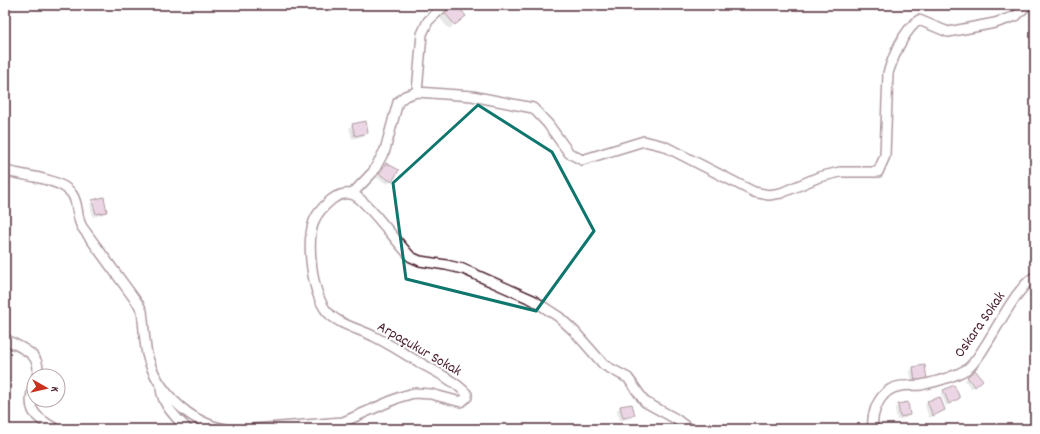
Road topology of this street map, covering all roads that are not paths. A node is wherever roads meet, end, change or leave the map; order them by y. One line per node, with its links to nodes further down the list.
1 (445, 5): 3 (street)
2 (1027, 5): 3 (street)
3 (417, 92): 5 (street)
4 (5, 171): 9 (street)
5 (352, 194): 14 (street, Arpaçukur Sokak); 15 (street)
6 (1035, 277): 16 (street, Oskara Sokak)
7 (5, 339): 8 (street)
8 (39, 368)
9 (161, 386): 12 (street); 13 (street)
10 (31, 408): 11 (street)
11 (56, 429)
12 (187, 429)
13 (225, 429)
14 (254, 429)
15 (688, 429)
16 (873, 429)

